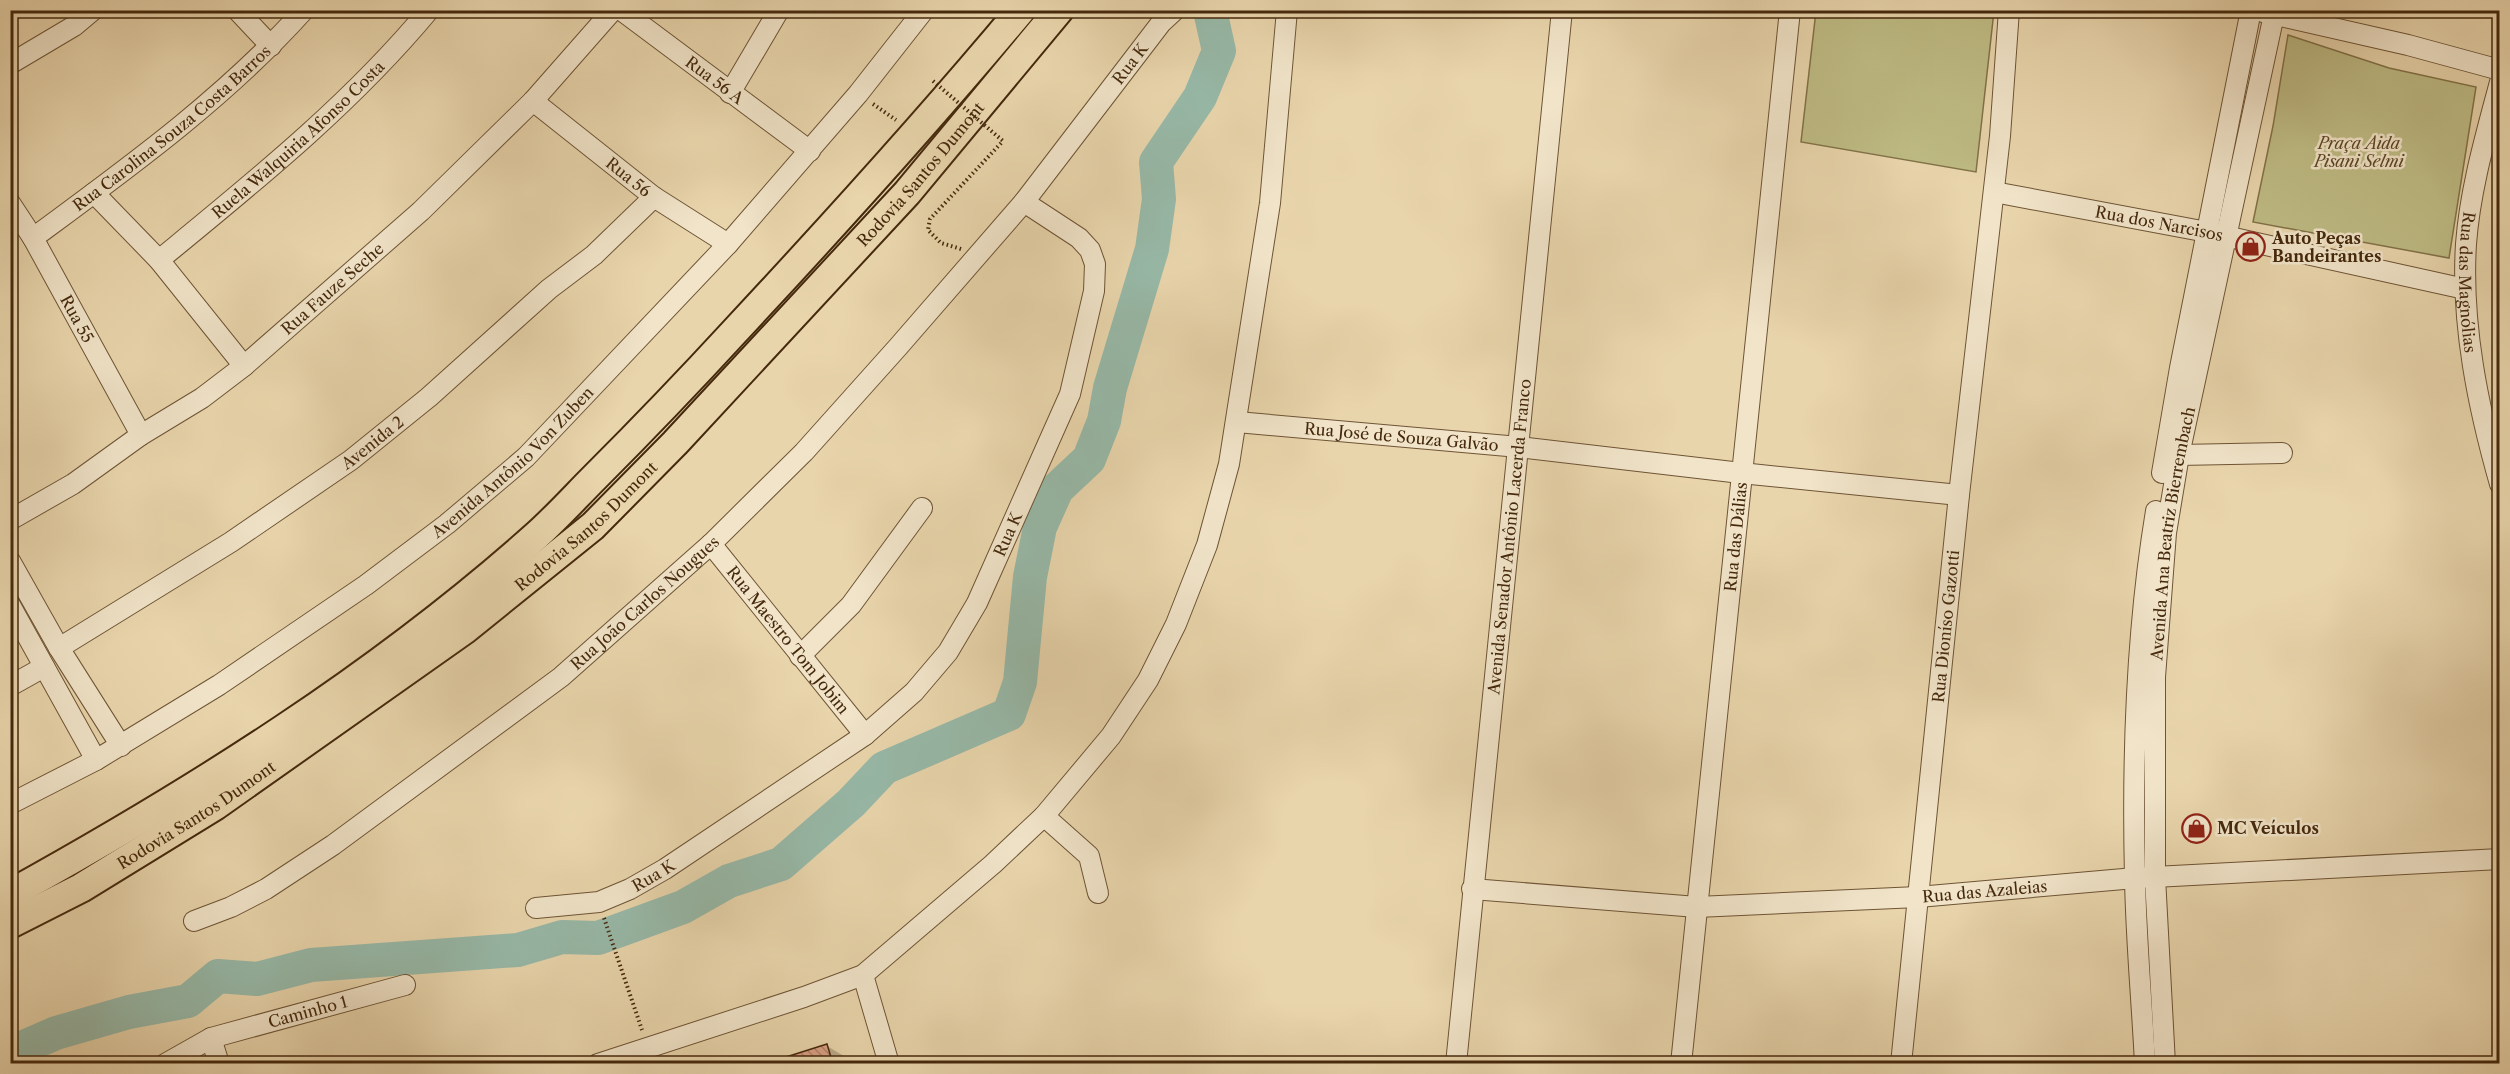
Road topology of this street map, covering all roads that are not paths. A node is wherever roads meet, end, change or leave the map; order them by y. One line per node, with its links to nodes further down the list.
1 (93, 10): 20 (street)
2 (237, 10): 19 (street)
3 (304, 10): 19 (street, Rua Carolina Souza Costa Barros)
4 (429, 10): 35 (street, Ruela Walquiria Afonso Costa)
5 (613, 10): 25 (street, Rua Fauze Seche)
6 (621, 10): 23 (street, Rua 56 A)
7 (779, 10): 23 (street)
8 (924, 10): 26 (street, Avenida Antônio Von Zuben)
9 (1021, 10): 65 (highway, Rodovia Santos Dumont)
10 (1059, 10): 24 (highway, Rodovia Santos Dumont)
11 (1081, 10): 24 (highway)
12 (1175, 10): 30 (street, Rua K)
13 (1287, 10): 38 (street)
14 (1562, 10): 40 (street, Avenida Senador Antônio Lacerda Franco)
15 (1790, 10): 43 (street, Rua das Dálias)
16 (2009, 10): 27 (street, Rua Dioníso Gazotti)
17 (2251, 10): 32 (street, Avenida Ana Beatriz Bierrembach)
18 (2268, 12): 21 (street); 32 (street, Avenida Ana Beatriz Bierrembach)
19 (271, 46): 28 (street, Rua Carolina Souza Costa Barros)
20 (10, 64)
21 (2499, 70)
22 (2499, 82): 36 (street, Rua das Magnólias)
23 (730, 93): 26 (street, Rua 56 A)
24 (991, 94): 70 (highway, Rodovia Santos Dumont)
25 (533, 101): 29 (street, Rua 56); 37 (street, Rua Fauze Seche)
26 (810, 151): 34 (street, Avenida Antônio Von Zuben)
27 (1994, 192): 32 (street, Rua dos Narcisos); 45 (street, Rua Dioníso Gazotti)
28 (94, 193): 33 (street, Rua Carolina Souza Costa Barros); 35 (street)
29 (654, 197): 34 (street, Rua 56); 51 (street, Avenida 2)
30 (1024, 202): 48 (street, Rua João Carlos Nougues); 55 (street, Rua K)
31 (10, 203): 33 (street, Rua 55)
32 (2216, 234): 36 (street, Rua dos Narcisos); 42 (street, Avenida Ana Beatriz Bierrembach); 62 (street, Avenida Ana Beatriz Bierrembach)
33 (33, 238): 39 (street, Rua 55)
34 (728, 244): 56 (street, Avenida Antônio Von Zuben)
35 (159, 260): 37 (street)
36 (2465, 289): 44 (street, Rua das Magnólias)
37 (244, 366): 39 (street, Rua Fauze Seche)
38 (1237, 422): 40 (street, Rua José de Souza Galvão); 59 (street)
39 (141, 435): 47 (street, Rua Fauze Seche)
40 (1518, 447): 43 (street, Rua José de Souza Galvão); 63 (street, Avenida Senador Antônio Lacerda Franco)
41 (2282, 453): 42 (street)
42 (2179, 455): 61 (street, Avenida Ana Beatriz Bierrembach)
43 (1741, 473): 45 (street, Rua José de Souza Galvão); 67 (street, Rua das Dálias)
44 (2499, 484)
45 (1959, 495): 66 (street, Rua Dioníso Gazotti)
46 (922, 508): 52 (street)
47 (10, 520)
48 (711, 544): 52 (street, Rua Maestro Tom Jobim); 69 (street, Rua João Carlos Nougues)
49 (10, 561): 51 (street)
50 (10, 605): 53 (street)
51 (59, 648): 56 (street)
52 (800, 656): 55 (street, Rua Maestro Tom Jobim)
53 (44, 667): 54 (street); 57 (street)
54 (10, 686)
55 (865, 735): 68 (street, Rua K)
56 (121, 746): 57 (street, Avenida Antônio Von Zuben)
57 (96, 760): 58 (street, Avenida Antônio Von Zuben)
58 (10, 804)
59 (1044, 816): 64 (street); 71 (street)
60 (2499, 859): 61 (street, Rua das Azaleias)
61 (2155, 877): 62 (street, Rua das Azaleias); 82 (street, Avenida Ana Beatriz Bierrembach)
62 (2135, 878): 66 (street, Rua das Azaleias); 81 (street, Avenida Ana Beatriz Bierrembach)
63 (1472, 889): 67 (street, Rua das Azaleias); 78 (street, Avenida Senador Antônio Lacerda Franco)
64 (1098, 893)
65 (10, 894)
66 (1918, 897): 67 (street, Rua das Azaleias); 80 (street, Rua Dioníso Gazotti)
67 (1696, 907): 79 (street, Rua das Dálias)
68 (536, 908)
69 (194, 921)
70 (10, 924)
71 (863, 975): 76 (street); 77 (street)
72 (405, 985): 73 (street, Caminho 1)
73 (211, 1038): 74 (street, Caminho 1); 75 (street)
74 (165, 1064)
75 (219, 1064)
76 (598, 1064)
77 (889, 1064)
78 (1456, 1064)
79 (1681, 1064)
80 (1901, 1064)
81 (2145, 1064)
82 (2165, 1064)

